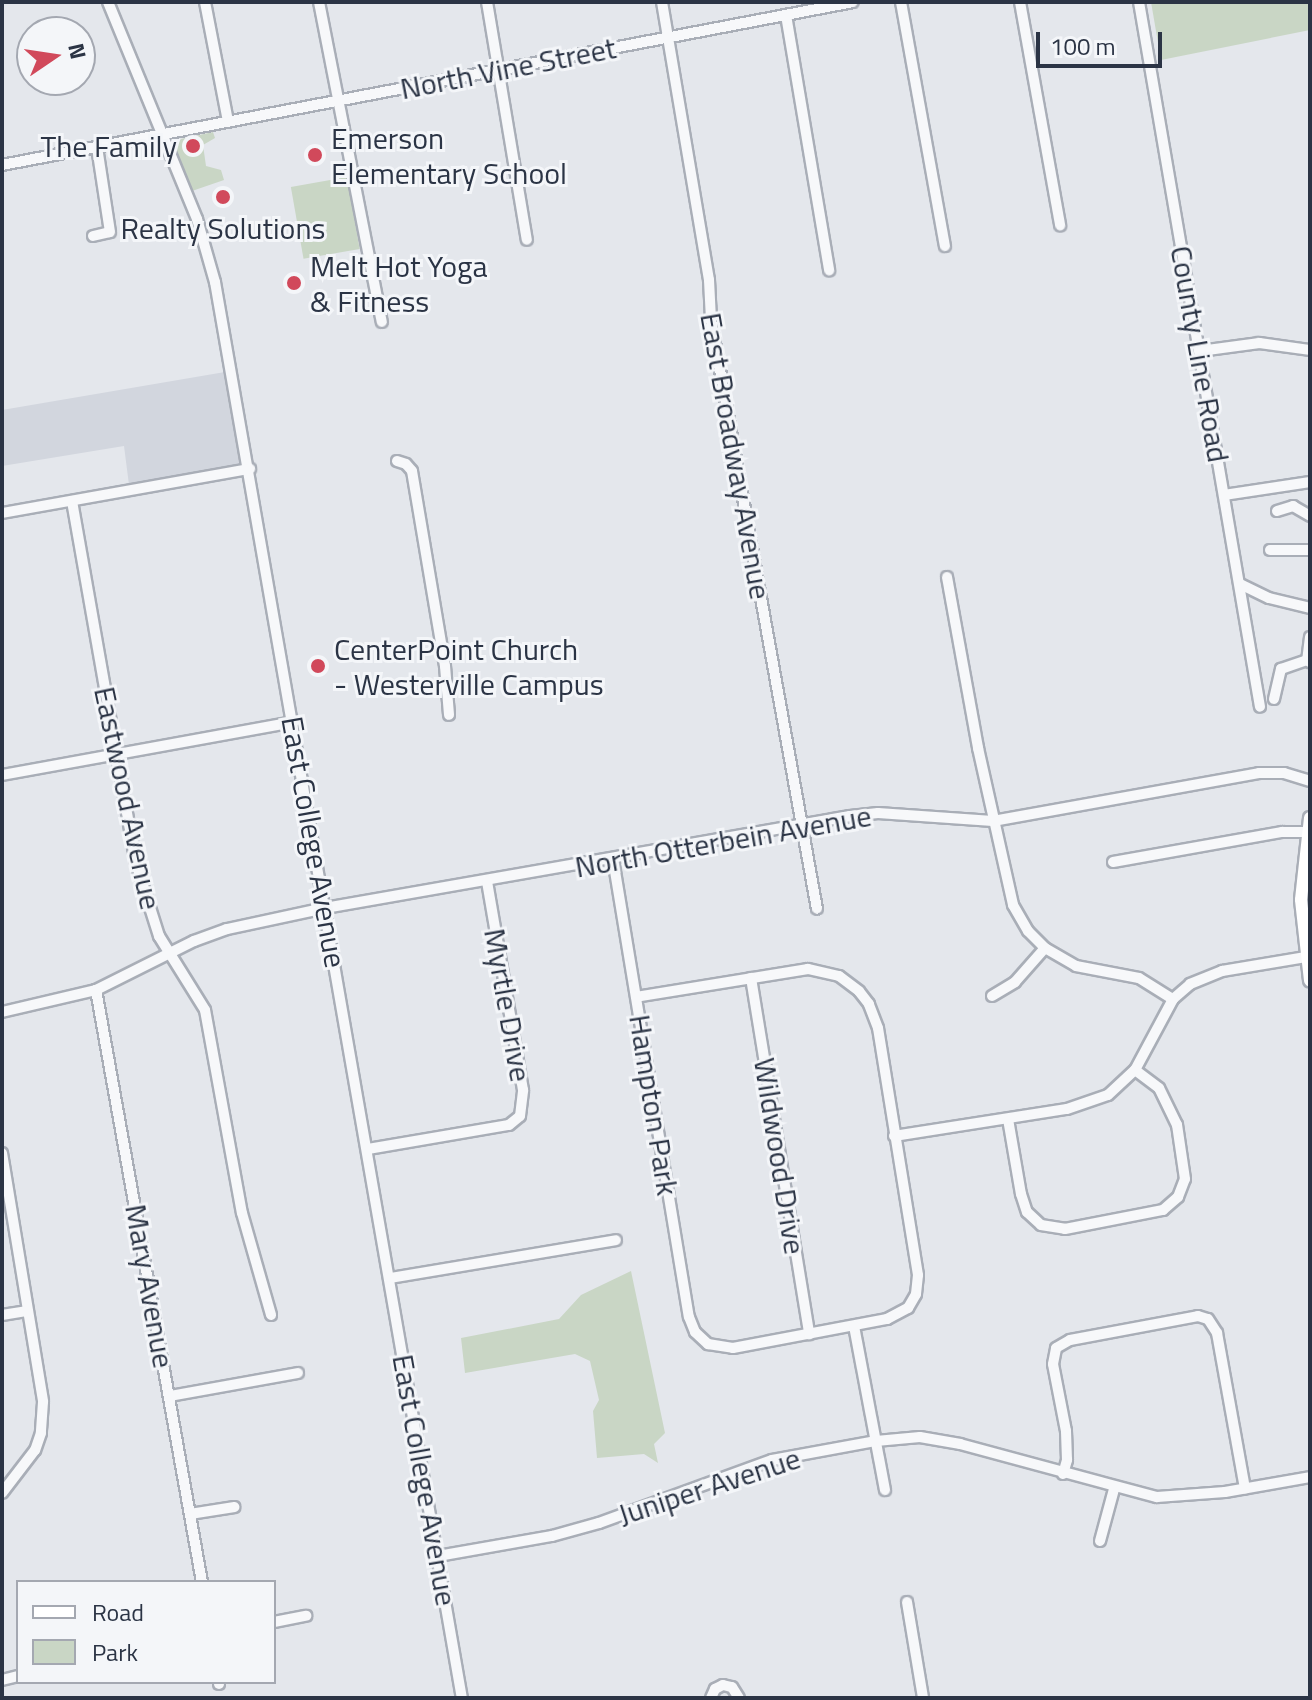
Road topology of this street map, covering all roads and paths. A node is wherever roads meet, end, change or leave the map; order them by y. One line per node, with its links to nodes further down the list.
1 (108, 2): 15 (street, East College Avenue)
2 (205, 2): 14 (street)
3 (319, 2): 13 (street)
4 (487, 2): 12 (street)
5 (662, 2): 11 (street, East Broadway Avenue)
6 (853, 2): 10 (street, North Vine Street)
7 (901, 2): 21 (street)
8 (1020, 2): 18 (street)
9 (1139, 2): 25 (street, County Line Road)
10 (786, 15): 11 (street, North Vine Street); 22 (street)
11 (667, 37): 12 (street, North Vine Street); 50 (street, East Broadway Avenue)
12 (499, 70): 13 (street, North Vine Street); 20 (street)
13 (338, 100): 14 (street, North Vine Street); 23 (street)
14 (228, 122): 15 (street, North Vine Street)
15 (162, 134): 16 (street, North Vine Street); 27 (street, East College Avenue)
16 (97, 147): 17 (street, North Vine Street); 19 (street)
17 (2, 165)
18 (1060, 225)
19 (93, 236)
20 (527, 240)
21 (945, 246)
22 (829, 270)
23 (382, 322)
24 (1310, 350): 25 (street)
25 (1200, 351): 29 (street, County Line Road)
26 (397, 461): 43 (street)
27 (250, 469): 30 (street); 44 (street, East College Avenue)
28 (1310, 482): 29 (street)
29 (1224, 495): 37 (street, County Line Road)
30 (72, 501): 32 (street); 45 (street, Eastwood Avenue)
31 (1277, 511): 33 (street)
32 (2, 513)
33 (1310, 516)
34 (1270, 550): 35 (street)
35 (1310, 550)
36 (947, 577): 49 (street)
37 (1240, 584): 38 (street); 42 (street, County Line Road)
38 (1310, 608)
39 (1310, 637): 40 (street)
40 (1309, 661): 41 (street)
41 (1274, 699)
42 (1260, 707)
43 (449, 715)
44 (294, 722): 45 (street); 55 (street, East College Avenue)
45 (115, 753): 46 (street); 58 (street, Eastwood Avenue)
46 (2, 775)
47 (1310, 781): 49 (street, North Otterbein Avenue)
48 (1310, 818): 51 (main road)
49 (993, 821): 50 (street, North Otterbein Avenue); 57 (street)
50 (800, 826): 52 (street, North Otterbein Avenue); 56 (street, East Broadway Avenue)
51 (1307, 832): 53 (street); 59 (main road)
52 (613, 859): 54 (street, North Otterbein Avenue); 64 (street, Hampton Park)
53 (1113, 862)
54 (487, 881): 55 (street, North Otterbein Avenue); 70 (street, Myrtle Drive)
55 (325, 908): 58 (street, North Otterbein Avenue); 70 (street, East College Avenue)
56 (817, 909)
57 (1045, 948): 63 (street); 65 (street)
58 (169, 953): 62 (street, North Otterbein Avenue); 77 (street, Eastwood Avenue)
59 (1306, 957): 61 (main road); 65 (street)
60 (751, 978): 64 (street); 69 (street); 79 (street, Wildwood Drive)
61 (1310, 980)
62 (96, 990): 66 (street, North Otterbein Avenue); 81 (street, Mary Avenue)
63 (992, 996)
64 (636, 997): 79 (street, Hampton Park)
65 (1173, 999): 67 (street)
66 (2, 1012)
67 (1135, 1070): 68 (street); 68 (street)
68 (1008, 1119): 69 (street)
69 (894, 1136): 78 (street)
70 (368, 1149): 74 (street, East College Avenue)
71 (2, 1153): 72 (street)
72 (7, 1214): 75 (street)
73 (616, 1240): 74 (street)
74 (390, 1278): 92 (street, East College Avenue)
75 (28, 1311): 76 (street); 88 (street)
76 (2, 1315)
77 (271, 1315)
78 (854, 1326): 79 (street); 82 (street)
79 (809, 1334)
80 (298, 1373): 81 (street)
81 (170, 1396): 90 (street, Mary Avenue)
82 (876, 1441): 83 (street, Juniper Avenue); 87 (street); 92 (street, Juniper Avenue)
83 (1063, 1474): 85 (street); 86 (street, Juniper Avenue)
84 (1310, 1477): 85 (street, Juniper Avenue)
85 (1245, 1488): 86 (street, Juniper Avenue)
86 (1114, 1489): 91 (street)
87 (885, 1490)
88 (2, 1493)
89 (234, 1507): 90 (street)
90 (190, 1514): 93 (street, Mary Avenue)
91 (1100, 1541)
92 (438, 1556): 97 (street, East College Avenue)
93 (202, 1580)
94 (907, 1602): 100 (street)
95 (306, 1616): 96 (street)
96 (276, 1622)
97 (462, 1698)
98 (711, 1698): 99 (street)
99 (739, 1698)
100 (923, 1698)

